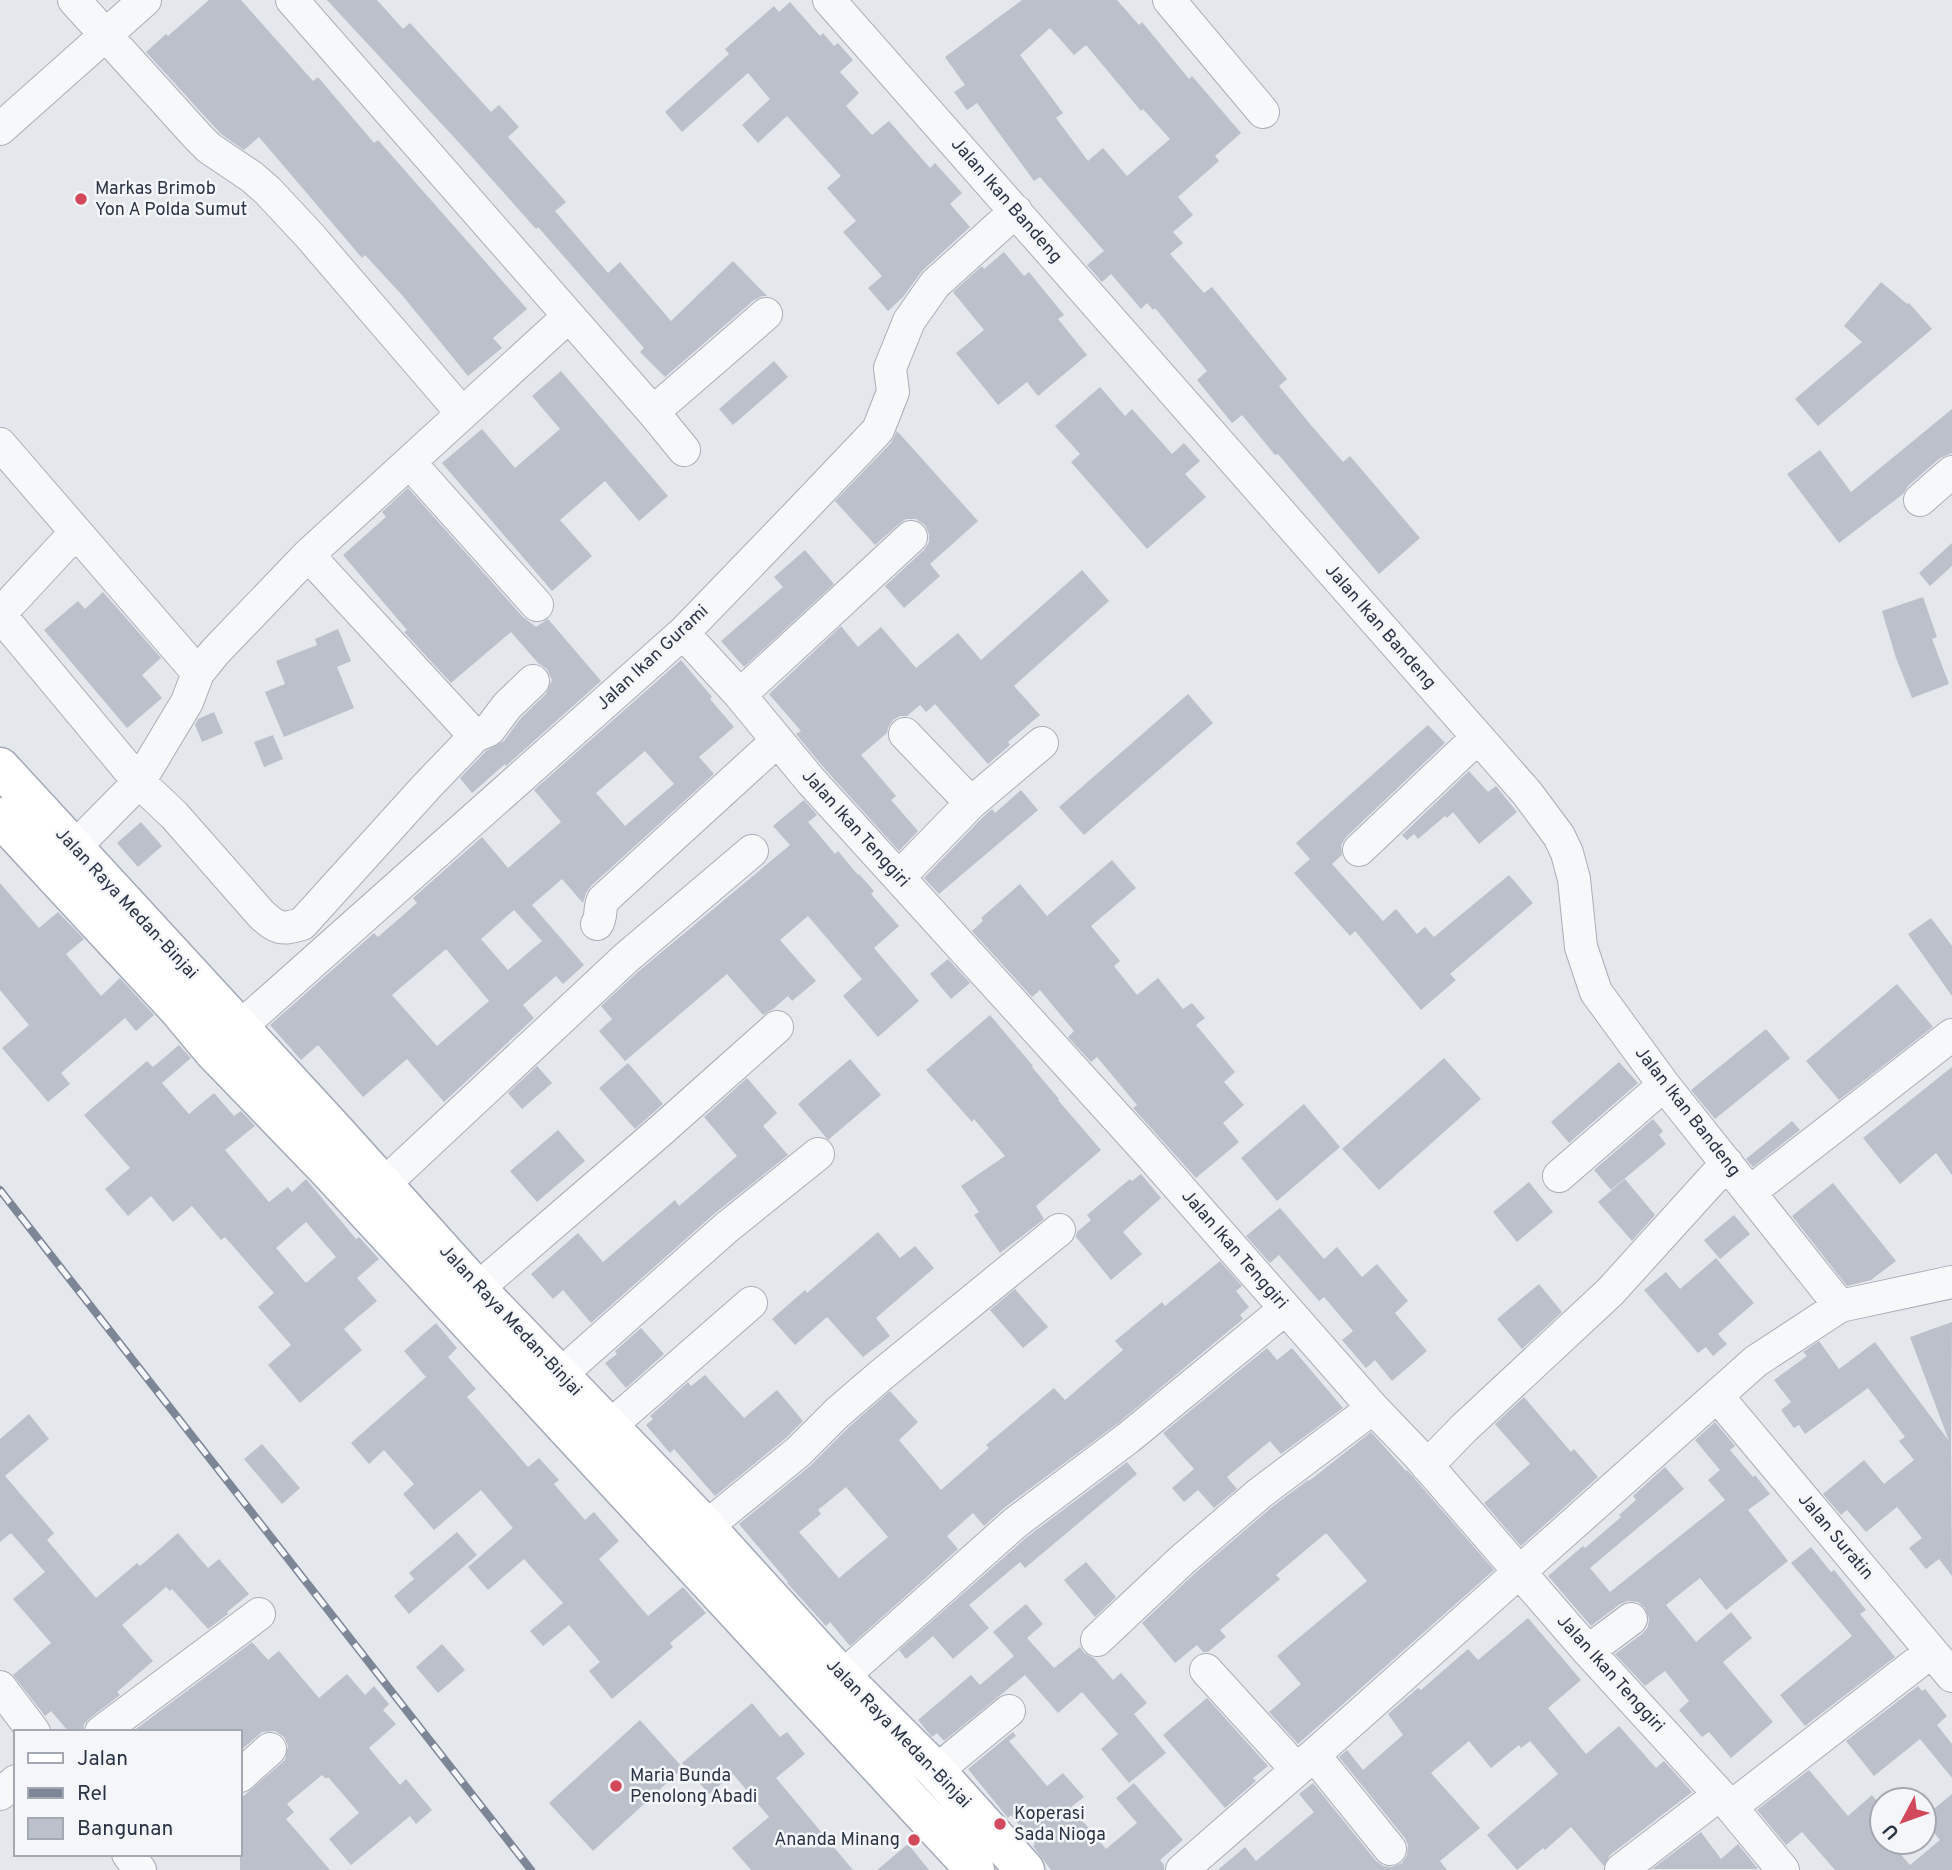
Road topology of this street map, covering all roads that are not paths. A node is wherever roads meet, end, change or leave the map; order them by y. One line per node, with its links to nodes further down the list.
1 (74, 0): 6 (street)
2 (145, 0): 6 (street)
3 (292, 0): 11 (street)
4 (1169, 0): 7 (street)
5 (833, 1): 9 (street, Jalan Ikan Bandeng)
6 (105, 34): 8 (street); 13 (street)
7 (1263, 112)
8 (0, 129)
9 (1016, 211): 24 (street, Jalan Ikan Gurami); 30 (street, Jalan Ikan Bandeng)
10 (766, 314): 12 (street)
11 (569, 316): 12 (street); 13 (street)
12 (653, 412): 15 (street)
13 (462, 413): 16 (street)
14 (0, 444): 19 (street)
15 (684, 450)
16 (410, 463): 21 (street); 22 (street)
17 (1952, 471): 18 (street)
18 (1920, 500)
19 (76, 532): 23 (street); 25 (street)
20 (911, 537): 27 (street)
21 (308, 555): 25 (street); 29 (street)
22 (537, 605)
23 (0, 614): 34 (street)
24 (683, 633): 27 (street, Jalan Ikan Tenggiri); 44 (street, Jalan Ikan Gurami)
25 (198, 673): 34 (street)
26 (533, 681): 29 (street)
27 (740, 695): 31 (street, Jalan Ikan Tenggiri)
28 (905, 734): 35 (street)
29 (475, 736): 34 (street)
30 (1477, 738): 37 (street); 45 (street, Jalan Ikan Bandeng)
31 (777, 741): 40 (street, Jalan Ikan Tenggiri); 41 (street)
32 (1042, 743): 35 (street)
33 (0, 767): 39 (main road, Jalan Raya Medan-Binjai)
34 (139, 782): 39 (street)
35 (971, 803): 40 (street)
36 (0, 817): 39 (main road, Jalan Raya Medan-Binjai)
37 (1359, 850)
38 (752, 852): 49 (street)
39 (63, 860): 44 (main road, Jalan Raya Medan-Binjai)
40 (899, 877): 56 (street, Jalan Ikan Tenggiri)
41 (597, 924)
42 (777, 1027): 53 (street)
43 (1952, 1035): 50 (street)
44 (226, 1039): 49 (main road, Jalan Raya Medan-Binjai); 82 (main road, Jalan Raya Medan-Binjai)
45 (1664, 1085): 47 (street, Jalan Ikan Bandeng); 48 (street)
46 (818, 1154): 57 (street)
47 (1727, 1163): 50 (street, Jalan Ikan Bandeng); 61 (street)
48 (1559, 1176)
49 (383, 1185): 53 (main road, Jalan Raya Medan-Binjai)
50 (1750, 1192): 55 (street, Jalan Ikan Bandeng)
51 (1059, 1230): 62 (street)
52 (1952, 1282): 55 (street)
53 (477, 1289): 57 (main road, Jalan Raya Medan-Binjai)
54 (751, 1303): 60 (street)
55 (1840, 1306): 58 (street)
56 (1285, 1309): 59 (street, Jalan Ikan Tenggiri); 71 (street)
57 (560, 1375): 60 (main road, Jalan Raya Medan-Binjai)
58 (1718, 1397): 63 (street); 68 (street, Jalan Suratin)
59 (1373, 1408): 61 (street, Jalan Ikan Tenggiri); 66 (street)
60 (610, 1426): 62 (main road, Jalan Raya Medan-Binjai)
61 (1427, 1466): 63 (street, Jalan Ikan Tenggiri)
62 (706, 1527): 71 (main road, Jalan Raya Medan-Binjai)
63 (1519, 1571): 67 (street, Jalan Ikan Tenggiri); 77 (street)
64 (259, 1614): 75 (street)
65 (1631, 1619): 67 (street)
66 (1097, 1640)
67 (1588, 1651): 80 (street, Jalan Ikan Tenggiri)
68 (1931, 1652): 70 (street, Jalan Suratin); 80 (street)
69 (1206, 1671): 77 (street)
70 (1952, 1676)
71 (842, 1677): 78 (main road, Jalan Raya Medan-Binjai)
72 (0, 1688): 74 (street)
73 (1009, 1711): 78 (street)
74 (32, 1730)
75 (104, 1730)
76 (270, 1749): 79 (street)
77 (1305, 1763): 81 (street); 84 (street)
78 (936, 1771): 83 (main road, Jalan Raya Medan-Binjai)
79 (242, 1774)
80 (1725, 1801): 85 (street); 86 (street, Jalan Ikan Tenggiri)
81 (1390, 1849)
82 (975, 1870)
83 (1025, 1870)
84 (1182, 1870)
85 (1621, 1870)
86 (1783, 1870)

